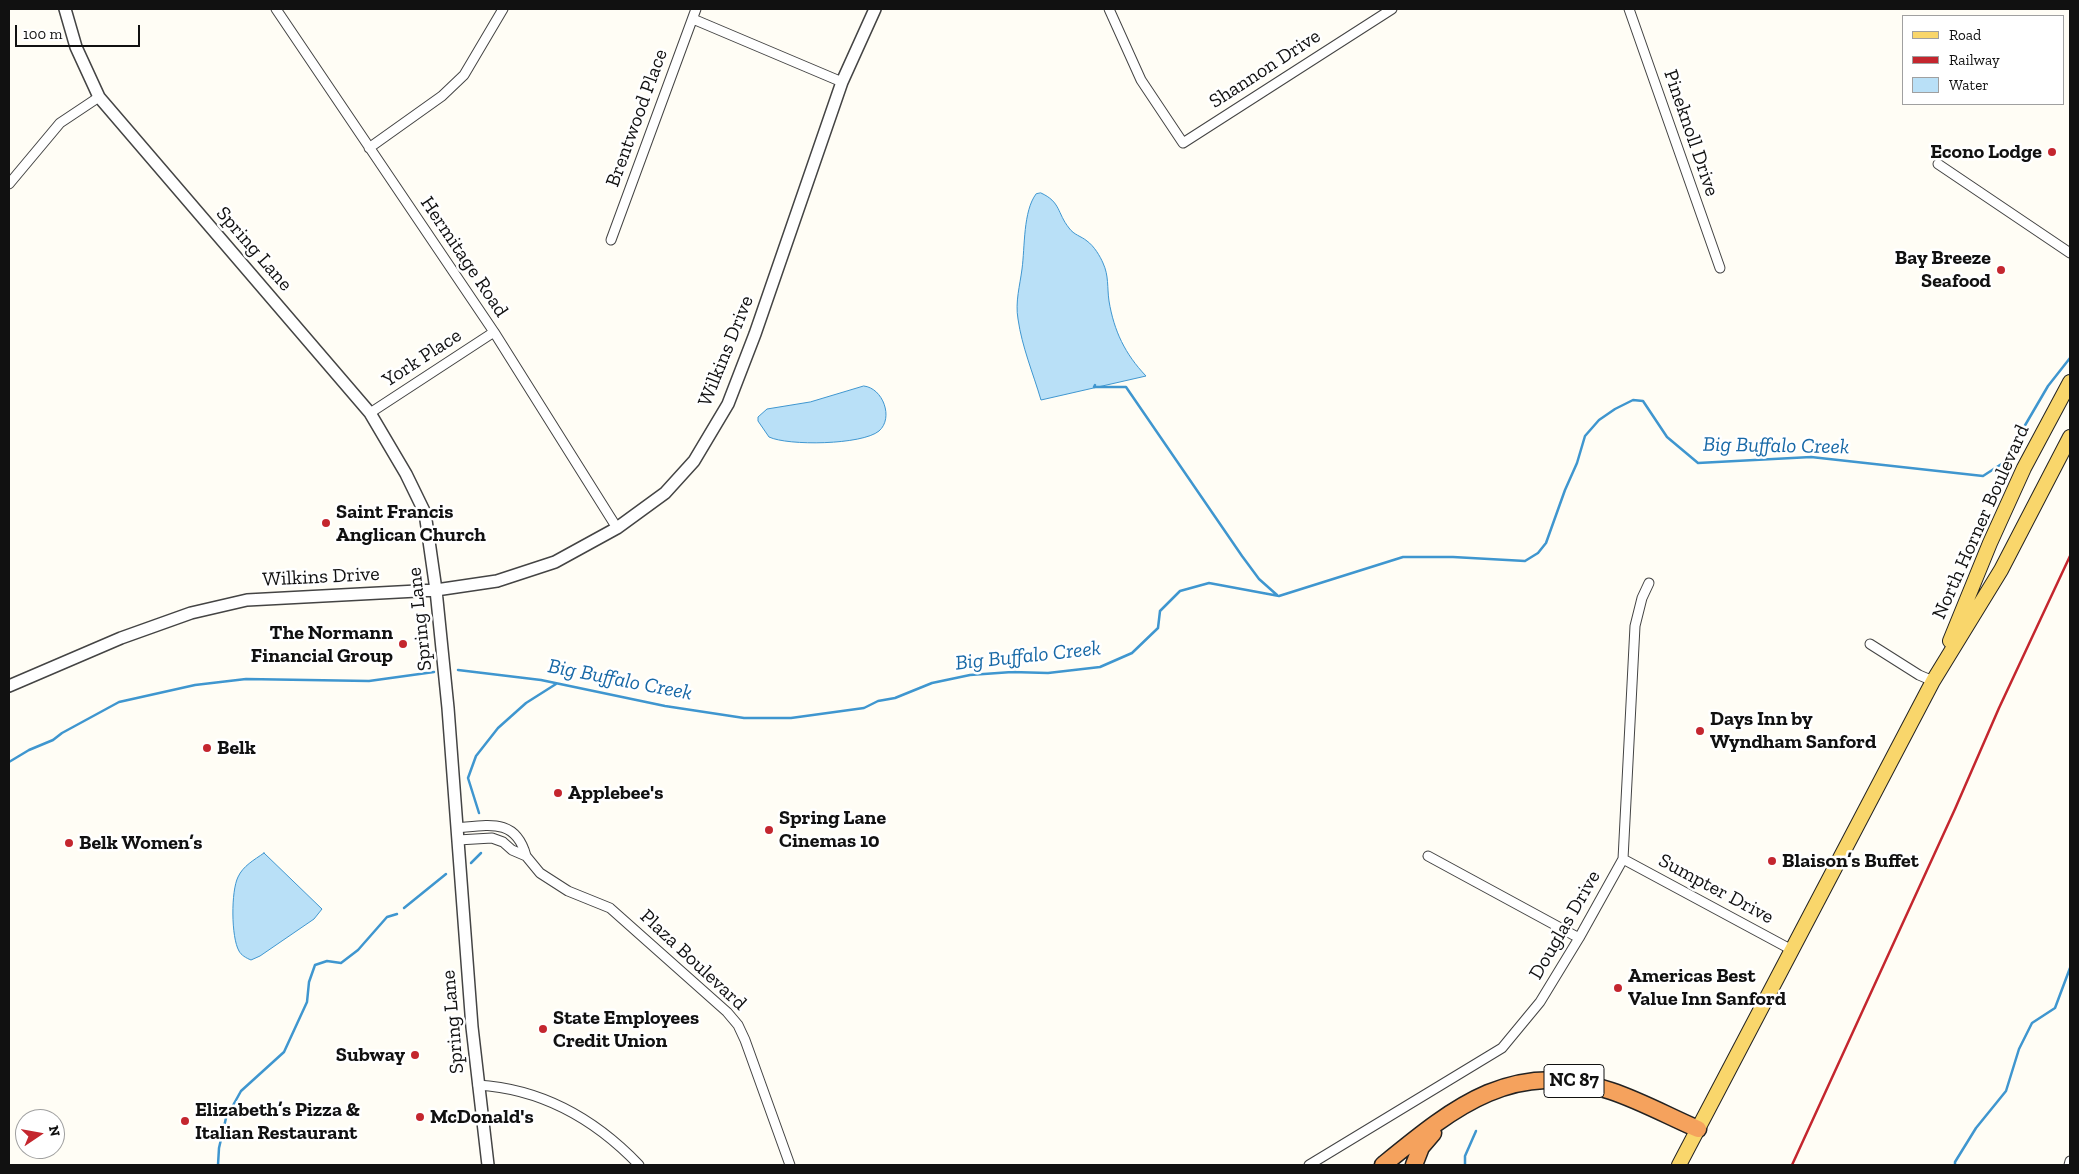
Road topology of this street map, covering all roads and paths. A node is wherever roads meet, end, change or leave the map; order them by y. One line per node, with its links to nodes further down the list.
1 (66, 9): 11 (street, Spring Lane)
2 (276, 9): 12 (street, Hermitage Road)
3 (503, 9): 12 (street)
4 (696, 9): 9 (street, Brentwood Place)
5 (875, 9): 10 (street, Wilkins Drive)
6 (1109, 9): 7 (street, Shannon Drive)
7 (1392, 9)
8 (1629, 9): 17 (street, Pineknoll Drive)
9 (693, 19): 10 (street); 15 (street, Brentwood Place)
10 (842, 82): 22 (street, Wilkins Drive)
11 (98, 96): 14 (street); 20 (street, Spring Lane)
12 (369, 148): 18 (street, Hermitage Road)
13 (1938, 164): 16 (street)
14 (9, 184)
15 (611, 240)
16 (2070, 254)
17 (1720, 268)
18 (494, 332): 20 (street, York Place); 22 (street, Hermitage Road)
19 (2070, 382): 26 (main road, North Horner Boulevard)
20 (370, 413): 24 (street, Spring Lane)
21 (2070, 437): 26 (main road, North Horner Boulevard)
22 (617, 528): 24 (street, Wilkins Drive)
23 (1649, 583): 32 (street, Douglas Drive)
24 (436, 590): 27 (street, Wilkins Drive); 28 (street, Spring Lane)
25 (1870, 644): 26 (street)
26 (1933, 681): 34 (main road, North Horner Boulevard)
27 (9, 686)
28 (457, 828): 29 (street, Spring Lane); 30 (street, Plaza Boulevard)
29 (458, 840): 30 (street, Plaza Boulevard); 35 (street, Spring Lane)
30 (526, 856): 41 (street, Plaza Boulevard)
31 (1428, 856): 33 (street)
32 (1623, 859): 33 (street, Douglas Drive); 34 (street, Sumpter Drive)
33 (1579, 938): 42 (street, Douglas Drive)
34 (1792, 950): 37 (main road, North Horner Boulevard)
35 (478, 1084): 39 (street, Spring Lane); 40 (street)
36 (1450, 1116): 37 (highway, NC 87); 43 (highway); 44 (highway, NC 87)
37 (1698, 1129): 45 (main road, North Horner Boulevard)
38 (2070, 1160): 46 (street)
39 (488, 1165)
40 (639, 1165)
41 (790, 1165)
42 (1309, 1165)
43 (1383, 1165)
44 (1414, 1165)
45 (1679, 1165)
46 (2069, 1165)

